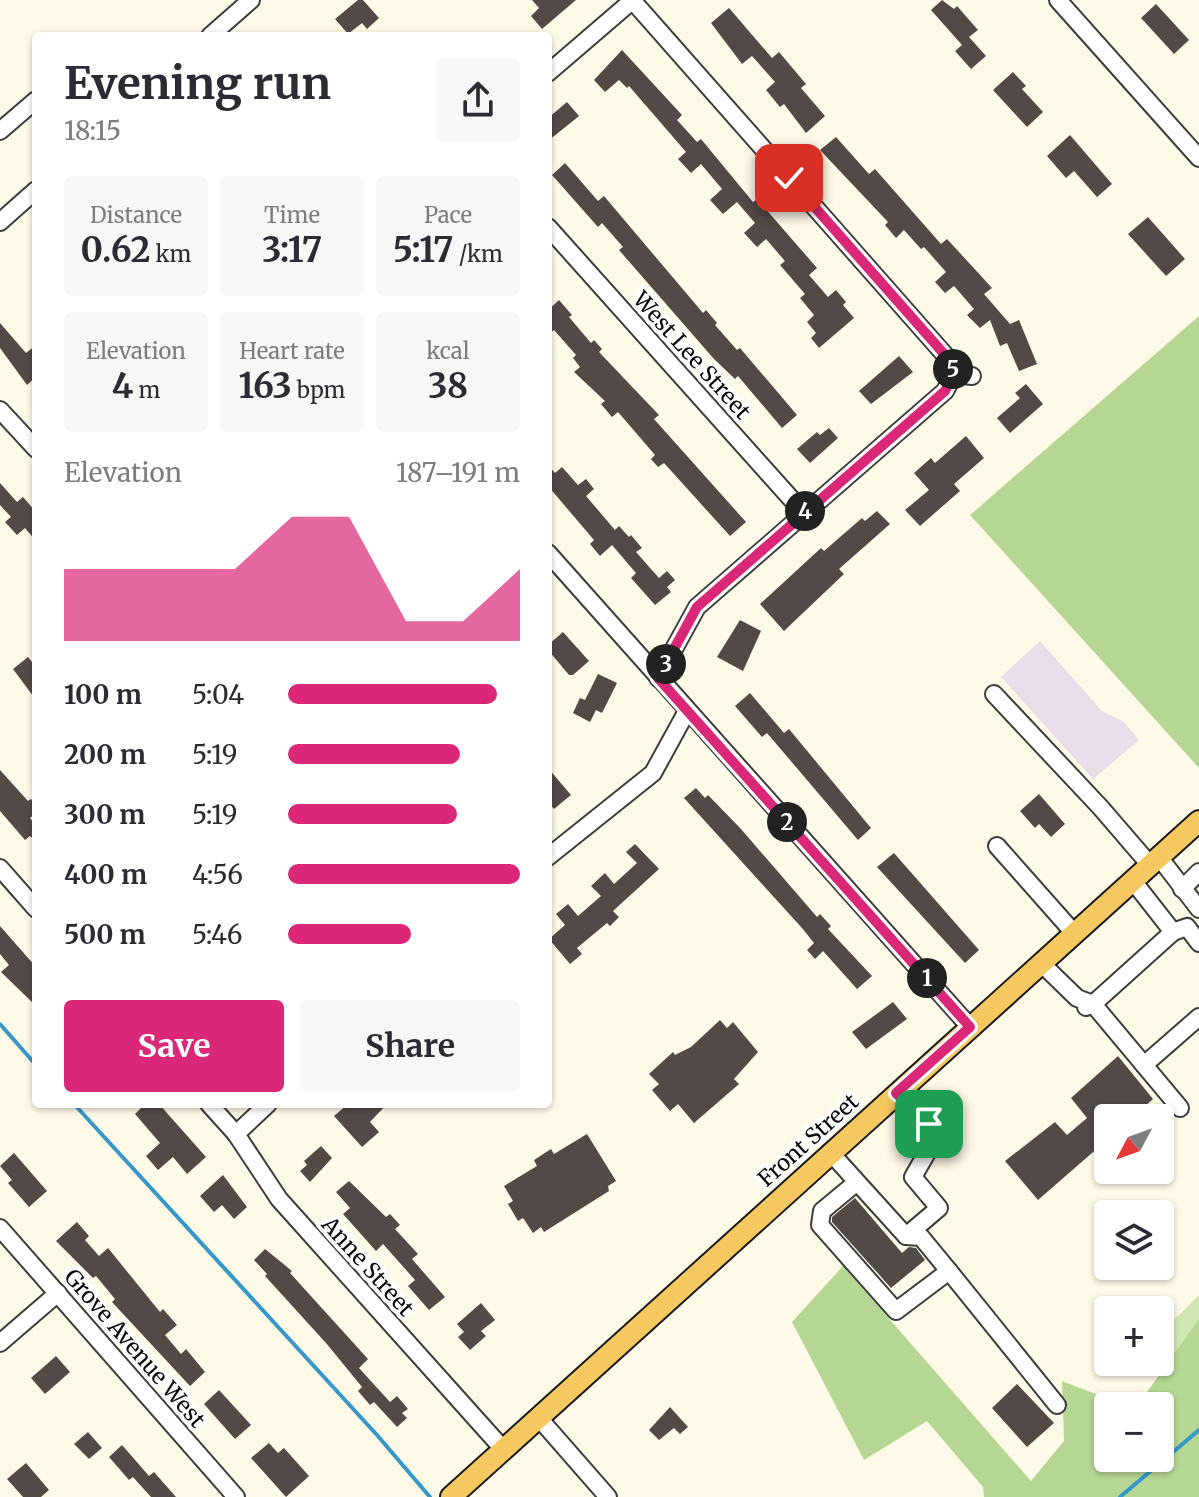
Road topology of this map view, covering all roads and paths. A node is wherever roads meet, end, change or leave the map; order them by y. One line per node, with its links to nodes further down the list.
1 (250, 0): 4 (street)
2 (632, 0): 5 (street); 12 (street)
3 (1058, 0): 8 (street)
4 (214, 32)
5 (552, 70)
6 (32, 103): 7 (street)
7 (0, 131)
8 (1199, 158)
9 (32, 194): 10 (street)
10 (0, 222)
11 (552, 231): 16 (street, West Lee Street)
12 (954, 374): 13 (street); 16 (street)
13 (972, 376)
14 (0, 410): 15 (street)
15 (32, 445)
16 (803, 512): 18 (street)
17 (552, 558): 18 (street)
18 (658, 678): 20 (street)
19 (994, 694): 24 (street)
20 (687, 711): 23 (street); 37 (street)
21 (1199, 821): 24 (main road, Front Street)
22 (997, 846): 32 (street)
23 (552, 854)
24 (1154, 861): 27 (main road, Front Street); 28 (street)
25 (0, 868): 29 (street)
26 (1199, 872): 28 (street)
27 (1133, 881): 31 (street); 32 (main road, Front Street)
28 (1182, 889): 30 (street)
29 (32, 904)
30 (1199, 909)
31 (1173, 932): 33 (street); 35 (street)
32 (1074, 933): 34 (main road, Front Street)
33 (1199, 943)
34 (1041, 963): 35 (street); 37 (main road, Front Street)
35 (1087, 1007): 38 (street)
36 (1199, 1017): 38 (street)
37 (970, 1027): 39 (main road, Front Street)
38 (1144, 1065): 42 (street)
39 (896, 1093): 44 (main road, Front Street); 47 (street)
40 (213, 1108): 43 (street, Anne Street)
41 (264, 1108): 43 (street)
42 (1180, 1108)
43 (236, 1134): 53 (street, Anne Street)
44 (830, 1152): 45 (street); 52 (main road, Front Street)
45 (857, 1182): 47 (street); 48 (street)
46 (0, 1228): 49 (street, Grove Avenue West)
47 (906, 1236): 48 (street)
48 (949, 1271): 51 (street)
49 (58, 1293): 50 (street); 54 (street, Grove Avenue West)
50 (0, 1343)
51 (1057, 1405)
52 (538, 1417): 53 (main road, Front Street); 56 (street)
53 (503, 1449): 55 (main road, Front Street)
54 (236, 1497)
55 (451, 1497)
56 (608, 1497)

